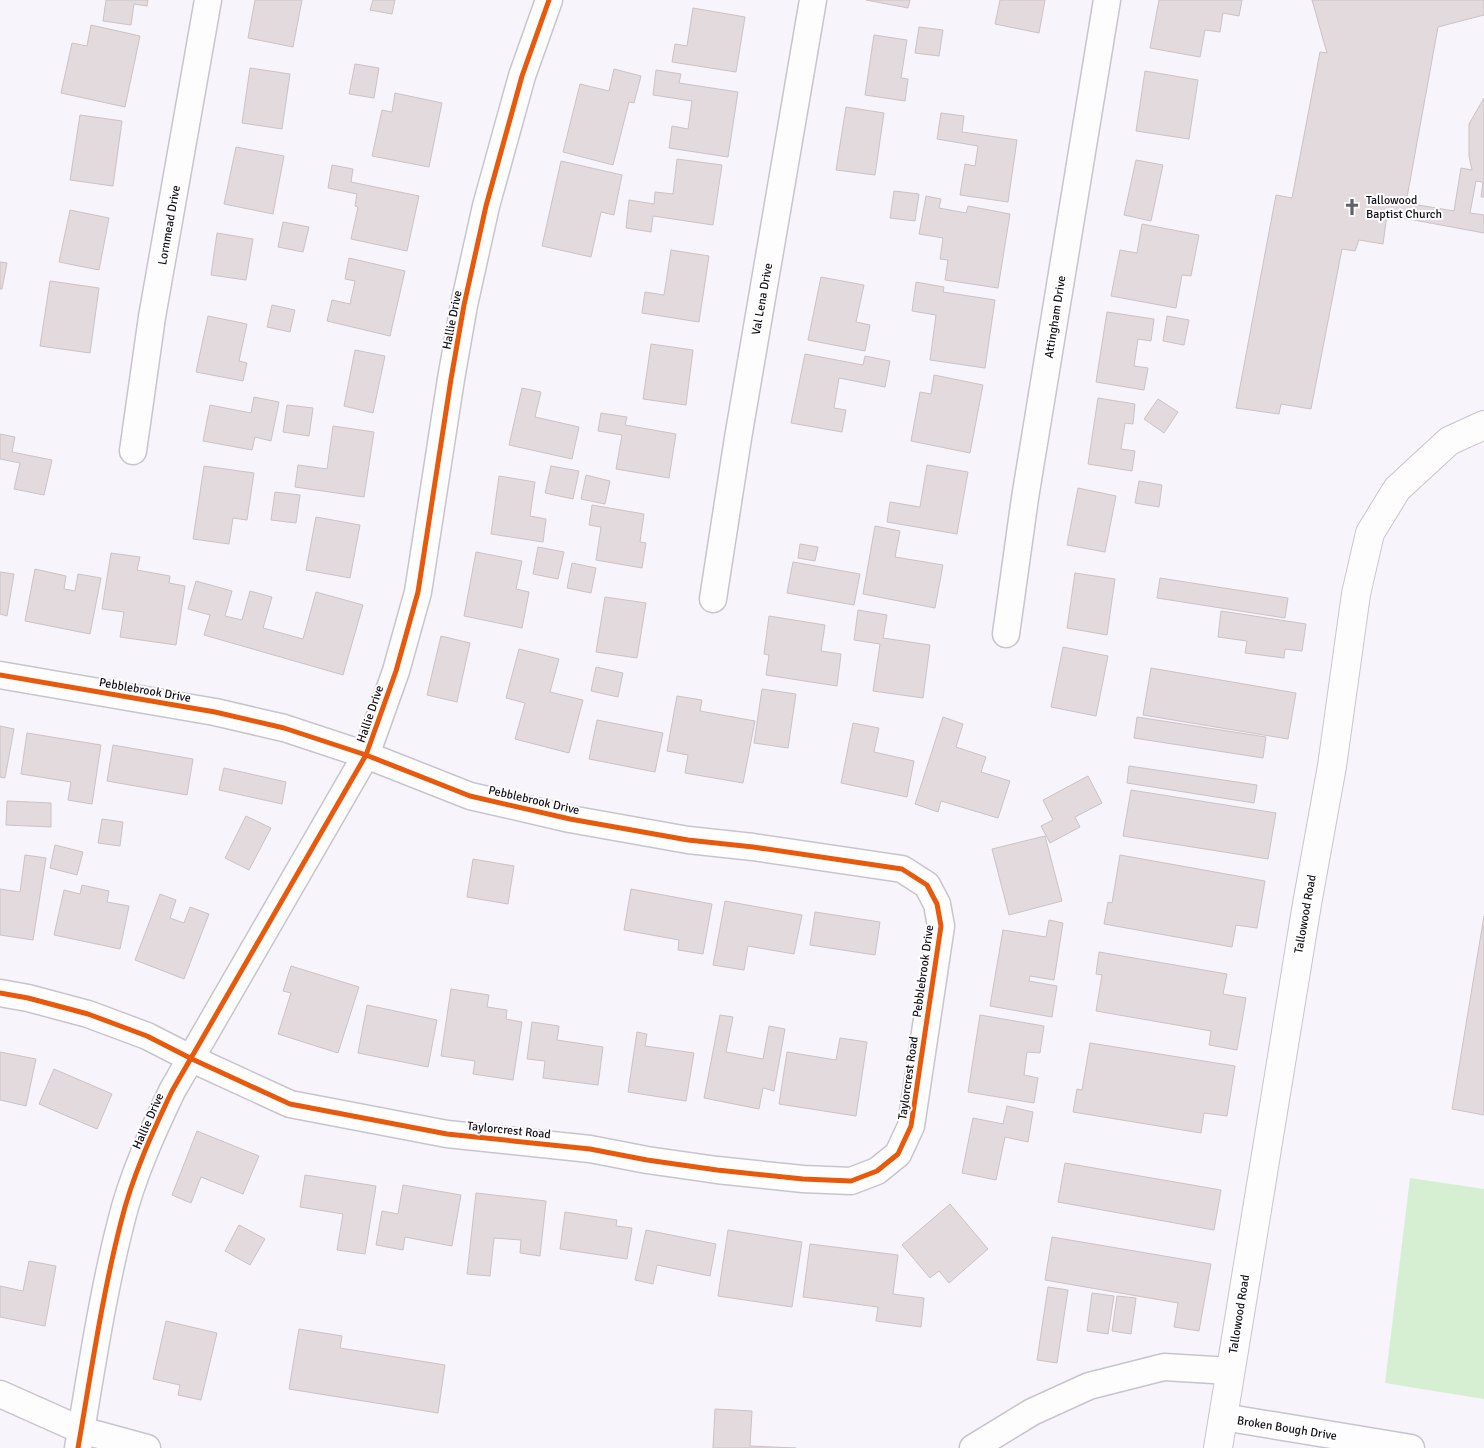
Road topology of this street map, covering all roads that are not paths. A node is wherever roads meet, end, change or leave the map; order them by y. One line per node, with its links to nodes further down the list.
1 (208, 0): 6 (street, Lornmead Drive)
2 (548, 0): 10 (street, Hallie Drive)
3 (813, 0): 7 (street, Val Lena Drive)
4 (1107, 0): 8 (street, Attingham Drive)
5 (1481, 426): 14 (street, Tallowood Road)
6 (133, 451)
7 (713, 600)
8 (1006, 634)
9 (0, 675): 10 (street, Pebblebrook Drive)
10 (366, 755): 12 (street, Pebblebrook Drive); 13 (street, Hallie Drive)
11 (0, 993): 13 (street, Taylorcrest Road)
12 (925, 1027): 13 (street, Taylorcrest Road)
13 (192, 1059): 17 (street, Hallie Drive)
14 (1230, 1370): 16 (street, Tallowood Road); 19 (street)
15 (0, 1394): 17 (street)
16 (1223, 1417): 20 (street, Tallowood Road); 21 (street, Broken Bough Drive)
17 (80, 1439): 18 (street)
18 (147, 1448)
19 (973, 1448)
20 (1218, 1448)
21 (1411, 1448)

